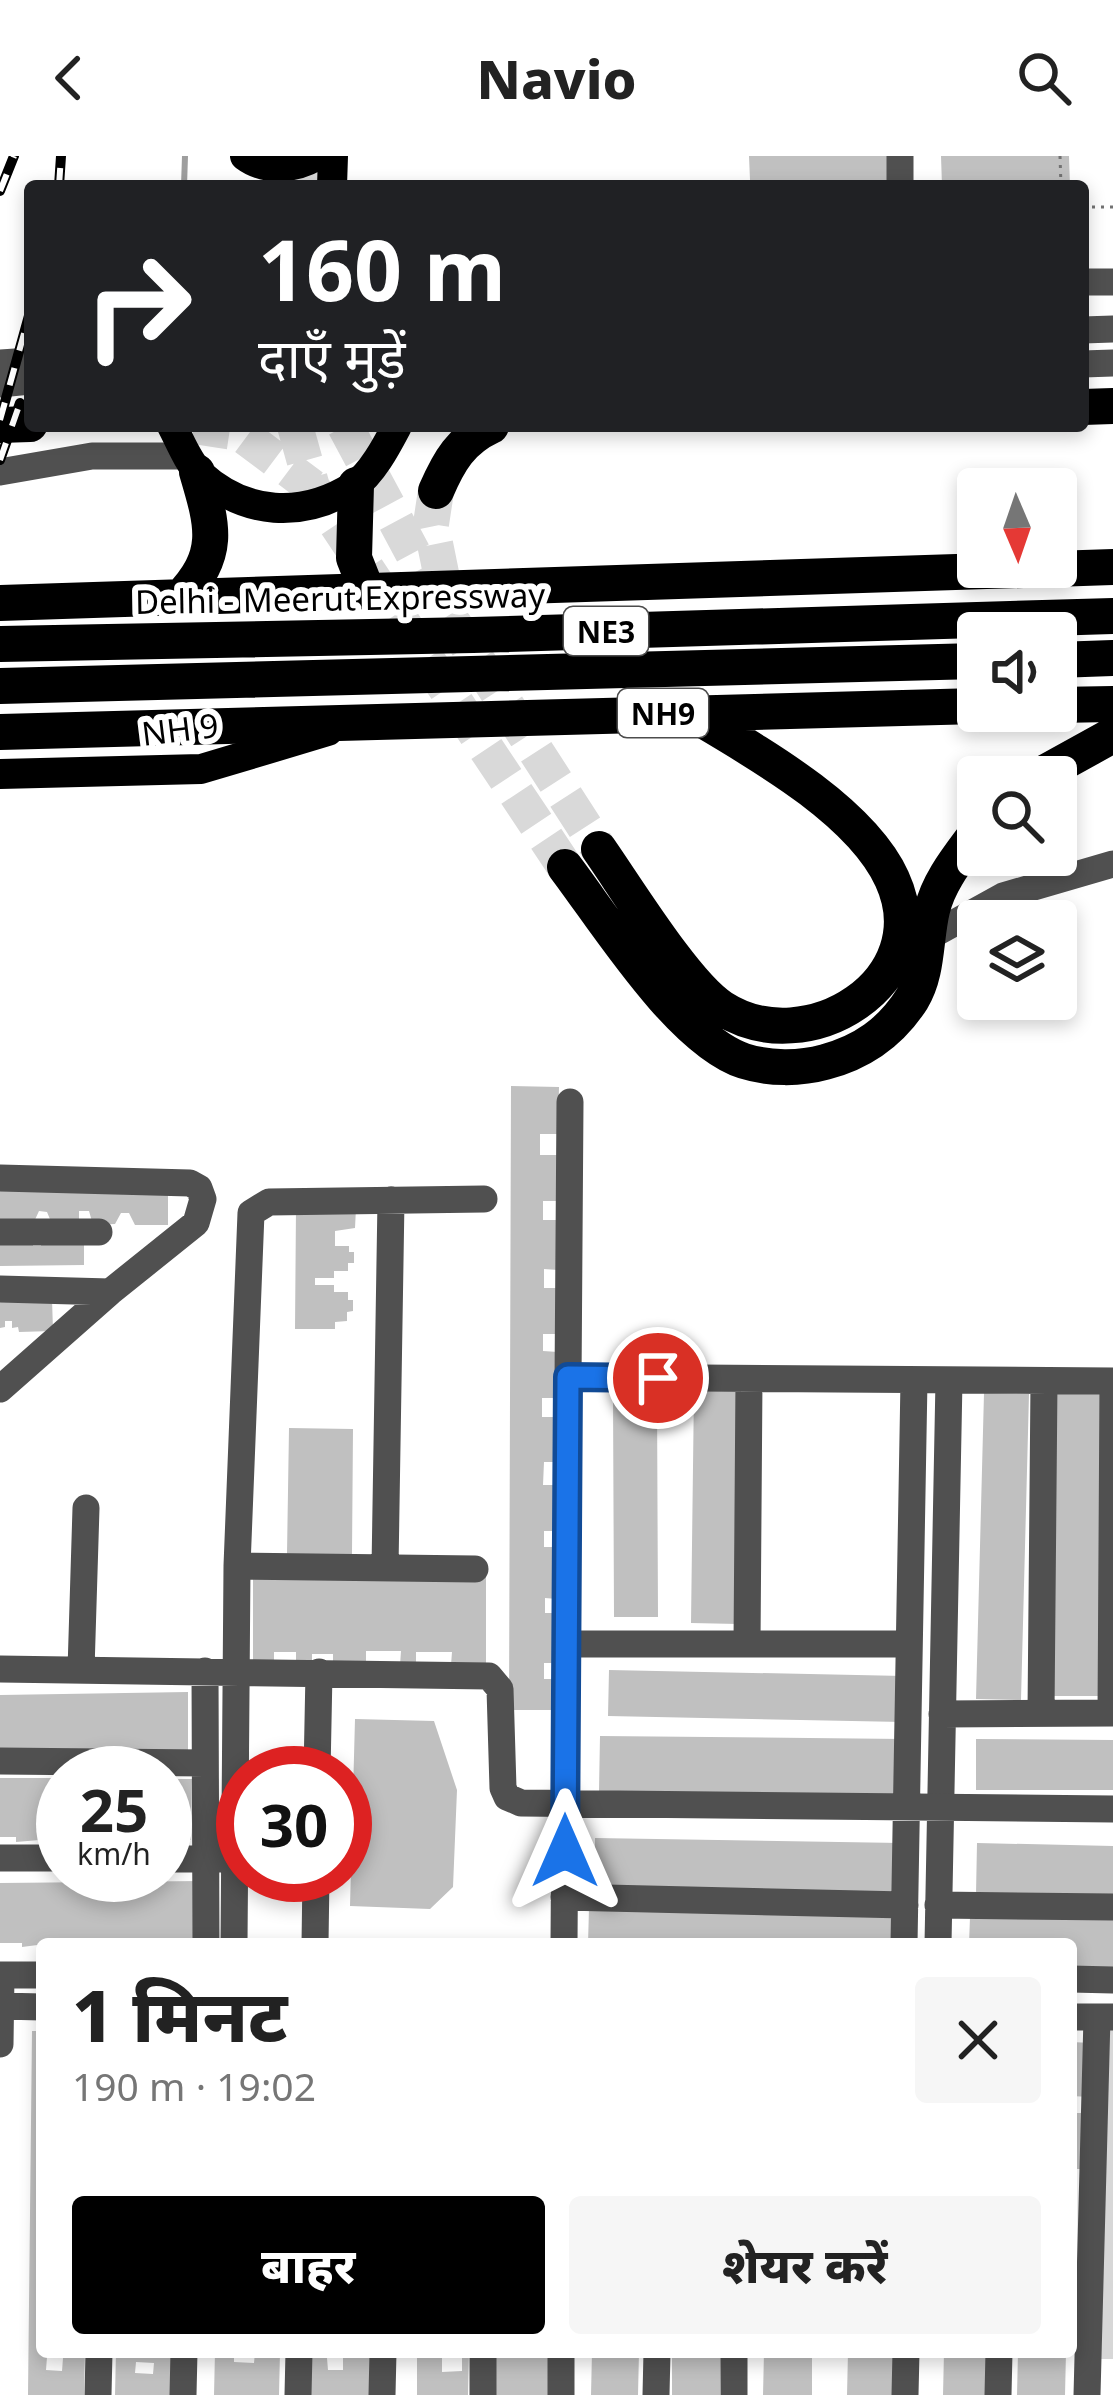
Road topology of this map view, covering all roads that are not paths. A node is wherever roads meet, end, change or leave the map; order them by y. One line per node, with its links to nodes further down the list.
1 (245, 156): 2 (main road)
2 (316, 156)
3 (175, 432): 6 (main road)
4 (394, 432): 8 (main road)
5 (478, 432): 9 (highway)
6 (193, 464): 7 (street); 8 (main road); 12 (highway)
7 (0, 472)
8 (356, 485): 11 (highway)
9 (436, 490)
10 (1113, 567): 11 (highway)
11 (367, 591): 12 (highway)
12 (179, 599): 13 (highway)
13 (0, 603)
14 (1113, 616): 15 (highway, Delhi - Meerut Expressway / NE3)
15 (0, 644)
16 (1113, 658): 17 (highway)
17 (1077, 659)
18 (957, 663): 19 (highway, NE3)
19 (0, 686)
20 (1113, 704): 21 (highway)
21 (1077, 705)
22 (957, 706): 23 (highway, NH9)
23 (689, 712): 24 (highway, NH9); 29 (highway)
24 (363, 721): 25 (highway, NH9); 28 (main road, NH 9)
25 (0, 732)
26 (1113, 735): 27 (highway)
27 (1069, 756)
28 (0, 774)
29 (598, 849)
30 (957, 860): 33 (highway)
31 (1113, 864): 34 (street)
32 (565, 867): 35 (highway)
33 (951, 868): 34 (street); 35 (highway)
34 (1003, 896): 35 (street)
35 (927, 938)
36 (570, 1102): 44 (street)
37 (0, 1178): 43 (street)
38 (391, 1199): 39 (street); 51 (street); 52 (street)
39 (484, 1199)
40 (0, 1232): 41 (street)
41 (99, 1232)
42 (0, 1289): 43 (street)
43 (110, 1292): 49 (street)
44 (568, 1377): 45 (street); 54 (street)
45 (749, 1379): 46 (street); 55 (street)
46 (914, 1380): 47 (street); 56 (street)
47 (949, 1380): 48 (street); 64 (street)
48 (1045, 1381): 62 (street); 63 (street)
49 (0, 1389)
50 (86, 1508): 58 (street)
51 (237, 1566): 52 (street); 60 (street)
52 (385, 1568): 53 (street)
53 (475, 1568)
54 (566, 1644): 55 (street); 69 (street)
55 (747, 1644): 56 (street)
56 (909, 1644): 70 (street)
57 (0, 1669): 58 (street)
58 (81, 1670): 59 (street)
59 (206, 1671): 60 (street); 68 (street)
60 (236, 1671): 61 (street); 65 (street)
61 (319, 1672): 66 (street); 69 (street)
62 (1041, 1713): 63 (street); 64 (street)
63 (1112, 1713)
64 (942, 1714): 71 (street)
65 (236, 1746)
66 (318, 1746)
67 (0, 1761): 68 (street)
68 (206, 1763): 76 (street)
69 (565, 1806): 70 (street); 78 (street)
70 (906, 1807): 71 (street); 81 (street)
71 (940, 1808): 72 (street); 82 (street)
72 (1113, 1808)
73 (0, 1858): 74 (street)
74 (36, 1858)
75 (192, 1859): 76 (street)
76 (206, 1859): 77 (street); 84 (street)
77 (216, 1859)
78 (564, 1897): 81 (street); 87 (street)
79 (234, 1902): 85 (street)
80 (316, 1902): 86 (street)
81 (905, 1905): 88 (street)
82 (938, 1905): 83 (street); 89 (street)
83 (1113, 1907)
84 (206, 1938)
85 (234, 1938)
86 (315, 1938)
87 (564, 1938)
88 (904, 1938)
89 (938, 1938)
90 (1, 1975): 91 (street); 94 (street)
91 (36, 1975)
92 (1077, 1979): 93 (street)
93 (1113, 1980)
94 (0, 2006): 95 (street); 97 (street)
95 (36, 2007)
96 (1094, 2017): 98 (street)
97 (0, 2044)
98 (1083, 2107): 99 (street)
99 (1082, 2175): 110 (street)
100 (98, 2358): 111 (street)
101 (184, 2358): 112 (street)
102 (299, 2358): 113 (street)
103 (383, 2358): 114 (street)
104 (483, 2358): 115 (street)
105 (561, 2358): 116 (street)
106 (657, 2358): 117 (street)
107 (734, 2358): 118 (street)
108 (906, 2358): 119 (street)
109 (999, 2358): 120 (street)
110 (1100, 2359): 121 (street)
111 (98, 2395)
112 (183, 2395)
113 (298, 2395)
114 (382, 2395)
115 (483, 2395)
116 (561, 2395)
117 (656, 2395)
118 (734, 2395)
119 (905, 2395)
120 (998, 2395)
121 (1087, 2395)

